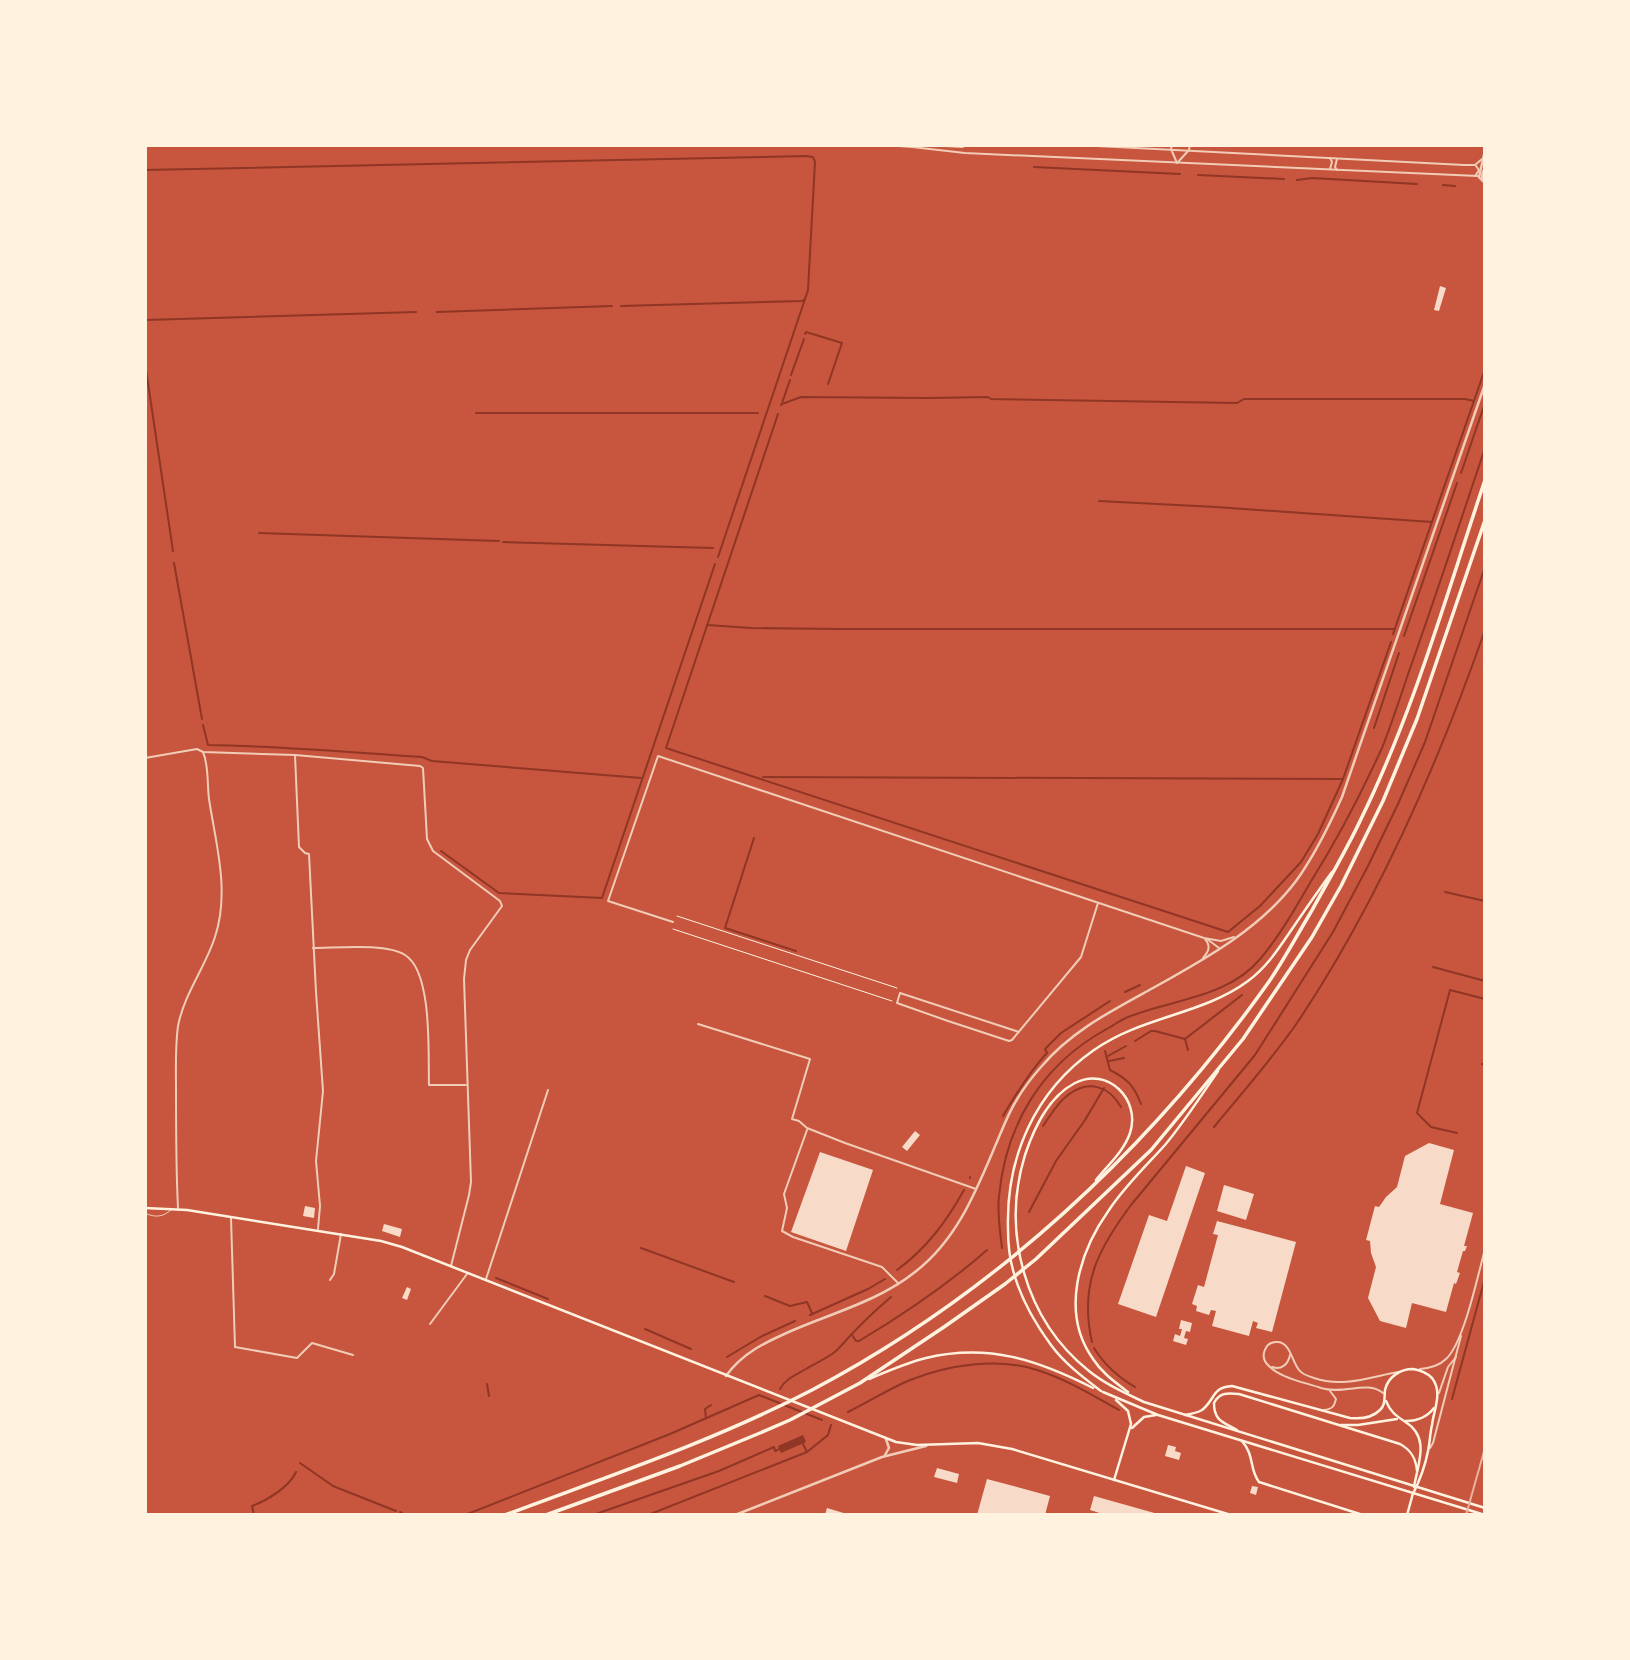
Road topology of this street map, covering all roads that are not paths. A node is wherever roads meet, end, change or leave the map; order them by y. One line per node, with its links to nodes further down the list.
1 (885, 145): 6 (street)
2 (928, 145): 3 (street)
3 (968, 145): 10 (street)
4 (1077, 145): 7 (street)
5 (1190, 145): 8 (street)
6 (913, 146): 10 (street)
7 (1171, 147): 8 (street); 14 (street)
8 (1189, 150): 11 (street); 14 (street)
9 (1485, 150): 13 (street)
10 (974, 153): 14 (street)
11 (1330, 158): 12 (street); 17 (street)
12 (1337, 158): 15 (street); 18 (street)
13 (1483, 159): 15 (street); 19 (street)
14 (1177, 163): 17 (street)
15 (1475, 165): 19 (street)
16 (1485, 167): 19 (street)
17 (1329, 170): 18 (street)
18 (1337, 170): 19 (street)
19 (1478, 176): 20 (street)
20 (1484, 181)
21 (1485, 384): 30 (street)
22 (1485, 480): 27 (highway)
23 (1485, 520): 37 (highway)
24 (203, 752): 25 (street); 26 (street); 45 (street)
25 (295, 755): 32 (street); 38 (street)
26 (145, 758)
27 (1341, 858): 42 (highway); 66 (main road)
28 (1099, 902): 29 (street); 31 (street); 36 (street)
29 (673, 922)
30 (1241, 934): 31 (street); 33 (street)
31 (1204, 938): 33 (street); 34 (street)
32 (313, 948): 38 (street); 47 (street)
33 (1220, 949): 34 (street)
34 (1201, 960): 41 (street)
35 (698, 1024): 40 (street)
36 (1019, 1032): 36 (street)
37 (1225, 1061): 64 (highway); 69 (main road)
38 (468, 1085): 50 (street)
39 (548, 1090): 53 (street)
40 (807, 1128): 41 (street); 54 (street)
41 (977, 1189): 54 (street)
42 (1083, 1195): 69 (main road); 89 (highway)
43 (145, 1209): 44 (main road); 44 (lane)
44 (173, 1209): 45 (main road)
45 (178, 1209): 46 (main road)
46 (231, 1217): 47 (main road); 57 (street)
47 (318, 1230): 48 (main road)
48 (341, 1233): 50 (main road); 52 (street)
49 (1485, 1249): 56 (street)
50 (451, 1267): 51 (main road)
51 (467, 1273): 53 (main road); 55 (street)
52 (330, 1280)
53 (485, 1281): 63 (main road)
54 (899, 1284): 63 (street)
55 (430, 1324)
56 (1461, 1331): 59 (street); 62 (street)
57 (353, 1354)
58 (1290, 1355): 60 (street); 60 (street); 61 (street)
59 (1456, 1356): 67 (street); 82 (street)
60 (1268, 1365): 65 (street)
61 (1407, 1370): 62 (main road); 70 (main road)
62 (1417, 1370): 67 (main road)
63 (726, 1376): 79 (main road)
64 (860, 1382): 66 (main road); 90 (highway)
65 (1329, 1390): 70 (street); 72 (street)
66 (1101, 1391): 68 (main road)
67 (1438, 1394): 71 (main road)
68 (1109, 1395): 73 (main road); 77 (main road)
69 (1133, 1396): 74 (main road)
70 (1385, 1397): 72 (main road); 75 (main road)
71 (1436, 1406): 75 (main road); 82 (main road)
72 (1322, 1410): 74 (main road)
73 (1158, 1415): 77 (main road); 80 (main road)
74 (1183, 1415): 78 (main road)
75 (1402, 1420): 76 (main road); 84 (main road)
76 (1335, 1424): 78 (main road); 84 (main road)
77 (1130, 1431): 85 (main road)
78 (1239, 1432): 87 (main road)
79 (886, 1437): 81 (main road); 83 (street)
80 (1242, 1441): 88 (main road); 93 (main road)
81 (927, 1446): 83 (street); 85 (main road)
82 (1428, 1451): 86 (main road)
83 (883, 1457): 91 (street)
84 (1417, 1471): 86 (main road)
85 (1114, 1480): 92 (main road)
86 (1412, 1496): 94 (main road)
87 (1485, 1508)
88 (1485, 1514)
89 (505, 1515)
90 (546, 1515)
91 (735, 1515)
92 (1231, 1515)
93 (1363, 1515)
94 (1407, 1515)

